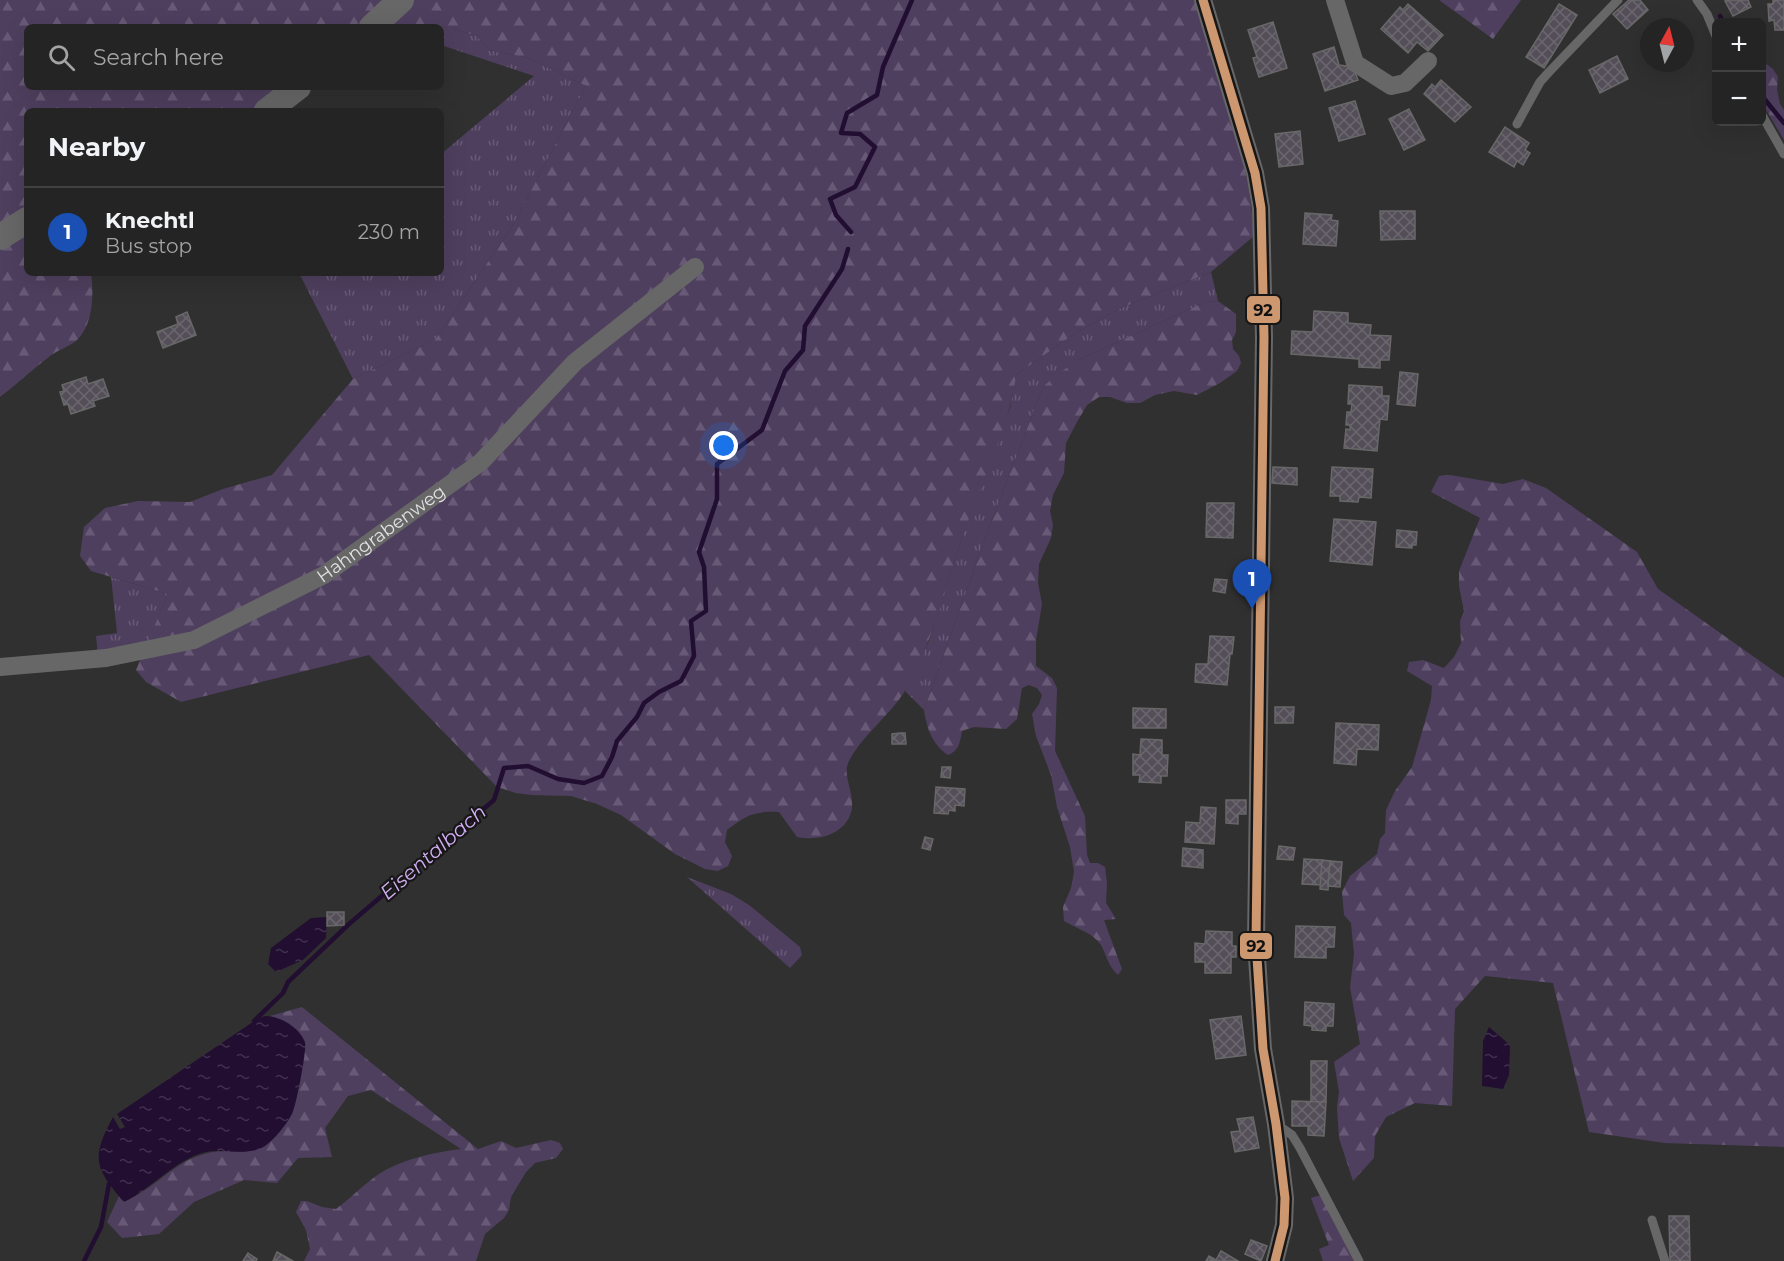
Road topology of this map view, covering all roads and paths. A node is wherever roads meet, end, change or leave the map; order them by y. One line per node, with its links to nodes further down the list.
1 (401, 0): 6 (street)
2 (1203, 0): 18 (street)
3 (1335, 0): 8 (street)
4 (1618, 0): 12 (lane)
5 (1698, 0): 7 (lane)
6 (375, 24)
7 (1712, 26)
8 (1428, 61)
9 (294, 90): 10 (street)
10 (271, 108)
11 (1766, 123): 13 (lane)
12 (1517, 124)
13 (1784, 154)
14 (24, 222): 15 (street)
15 (0, 237)
16 (695, 267): 17 (street, Hahngrabenweg)
17 (0, 666)
18 (1276, 1124): 20 (street); 21 (lane)
19 (1652, 1220): 22 (lane)
20 (1277, 1260)
21 (1359, 1261)
22 (1665, 1261)

